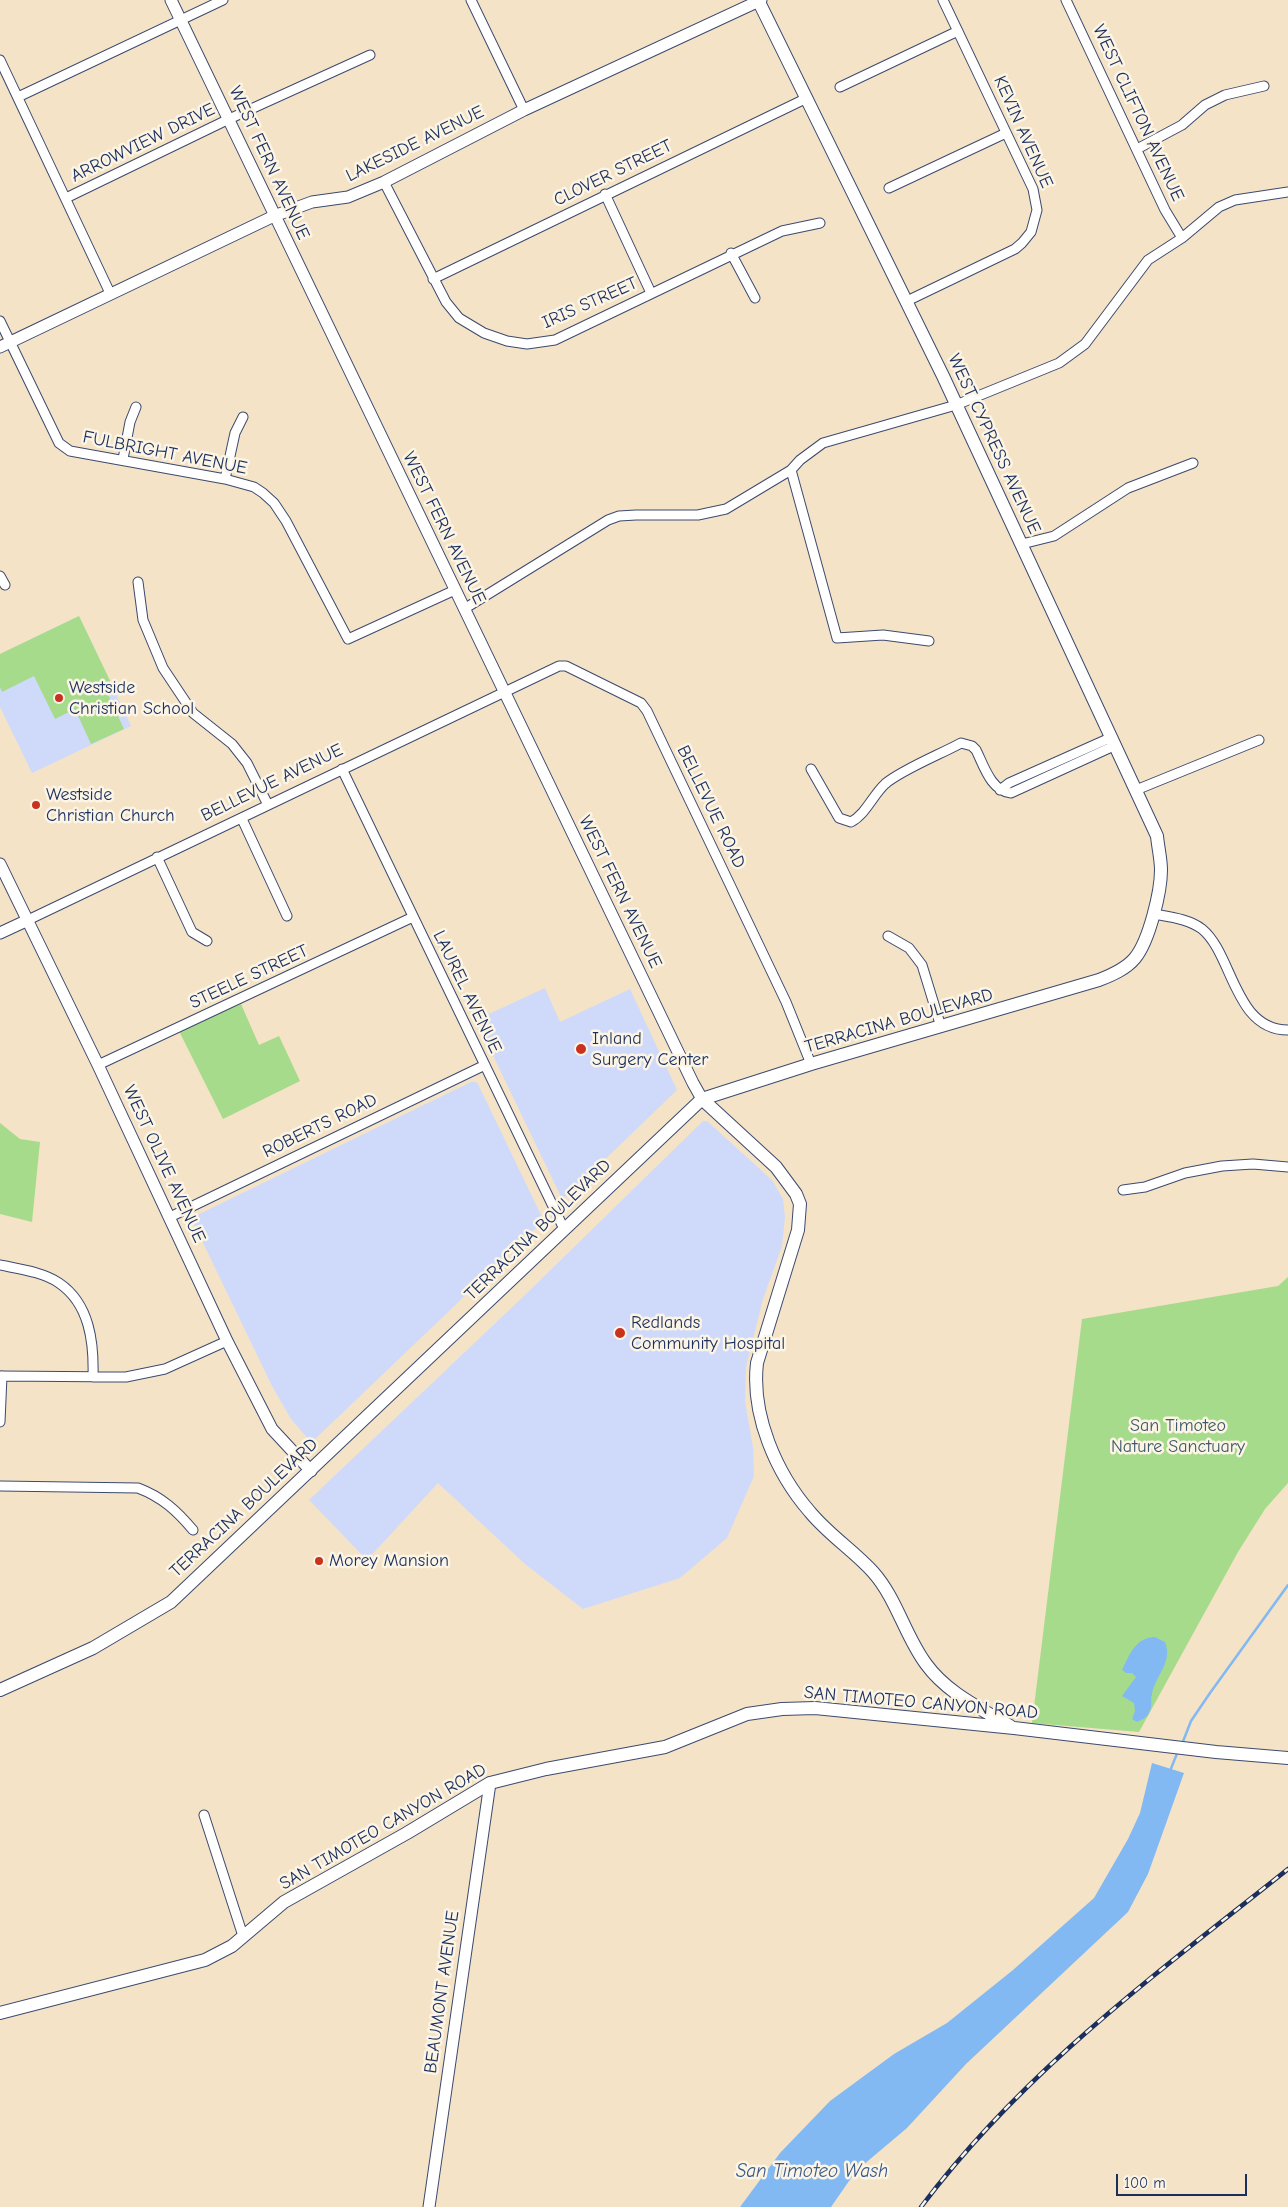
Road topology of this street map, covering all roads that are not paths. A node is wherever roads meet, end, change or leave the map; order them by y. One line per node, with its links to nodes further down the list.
1 (171, 0): 7 (street, WEST FERN AVENUE)
2 (223, 0): 7 (street)
3 (471, 0): 15 (street)
4 (759, 0): 14 (main road, WEST CYPRESS AVENUE); 15 (street, LAKESIDE AVENUE)
5 (943, 0): 8 (street, KEVIN AVENUE)
6 (1066, 0): 18 (street, WEST CLIFTON AVENUE)
7 (181, 21): 13 (street); 16 (street, WEST FERN AVENUE)
8 (958, 31): 12 (street); 17 (street, KEVIN AVENUE)
9 (370, 55): 16 (street, ARROWVIEW DRIVE)
10 (0, 60): 13 (street)
11 (1264, 86): 18 (street)
12 (840, 87)
13 (18, 97): 23 (street)
14 (806, 98): 22 (street, CLOVER STREET); 32 (main road, WEST CYPRESS AVENUE)
15 (524, 110): 19 (street, LAKESIDE AVENUE)
16 (229, 119): 23 (street, ARROWVIEW DRIVE); 24 (street, WEST FERN AVENUE)
17 (1006, 133): 20 (street); 32 (street, KEVIN AVENUE)
18 (1137, 149): 26 (street, WEST CLIFTON AVENUE)
19 (384, 182): 24 (street, LAKESIDE AVENUE); 28 (street, IRIS STREET)
20 (889, 188)
21 (1288, 192): 26 (street)
22 (605, 194): 28 (street, CLOVER STREET); 30 (street)
23 (66, 198): 29 (street)
24 (274, 216): 29 (street, LAKESIDE AVENUE); 46 (street, WEST FERN AVENUE)
25 (820, 222): 27 (street, IRIS STREET)
26 (1182, 238): 35 (street)
27 (732, 253): 30 (street, IRIS STREET); 31 (street)
28 (434, 279): 30 (street, IRIS STREET)
29 (110, 293): 34 (street, LAKESIDE AVENUE)
30 (650, 293)
31 (755, 298)
32 (907, 301): 35 (main road, WEST CYPRESS AVENUE)
33 (0, 321): 34 (street, FULBRIGHT AVENUE)
34 (5, 345): 38 (street, FULBRIGHT AVENUE)
35 (956, 405): 40 (street); 42 (main road, WEST CYPRESS AVENUE)
36 (136, 407): 38 (street)
37 (243, 417): 41 (street)
38 (123, 460): 41 (street, FULBRIGHT AVENUE)
39 (1193, 463): 42 (street)
40 (791, 470): 47 (street); 48 (street)
41 (224, 480): 46 (street, FULBRIGHT AVENUE)
42 (1022, 544): 51 (main road, WEST CYPRESS AVENUE)
43 (0, 576): 45 (street)
44 (138, 582): 55 (street)
45 (4, 585)
46 (455, 590): 47 (street, WEST FERN AVENUE)
47 (464, 610): 49 (street, WEST FERN AVENUE)
48 (929, 641)
49 (505, 692): 52 (street, BELLEVUE AVENUE); 69 (street, BELLEVUE ROAD); 71 (street, WEST FERN AVENUE)
50 (1259, 740): 54 (street)
51 (1114, 741): 53 (street); 54 (main road, WEST CYPRESS AVENUE)
52 (342, 769): 55 (street, BELLEVUE AVENUE); 61 (street, LAUREL AVENUE)
53 (811, 769)
54 (1136, 790): 59 (main road, WEST CYPRESS AVENUE)
55 (268, 805): 56 (street, BELLEVUE AVENUE)
56 (242, 819): 57 (street, BELLEVUE AVENUE); 60 (street)
57 (157, 857): 62 (street, BELLEVUE AVENUE); 65 (street)
58 (0, 864): 62 (street, WEST OLIVE AVENUE)
59 (1154, 914): 66 (main road, TERRACINA BOULEVARD); 67 (street)
60 (287, 916)
61 (413, 917): 68 (street, LAUREL AVENUE); 70 (street, STEELE STREET)
62 (28, 920): 63 (street, BELLEVUE AVENUE); 70 (street, WEST OLIVE AVENUE)
63 (0, 933)
64 (888, 936): 66 (street)
65 (207, 941)
66 (940, 1026): 69 (main road, TERRACINA BOULEVARD)
67 (1288, 1030)
68 (485, 1064): 74 (street, ROBERTS ROAD); 75 (street, LAUREL AVENUE)
69 (811, 1064): 71 (main road, TERRACINA BOULEVARD)
70 (98, 1065): 74 (street, WEST OLIVE AVENUE)
71 (702, 1099): 75 (main road, TERRACINA BOULEVARD); 85 (main road, WEST FERN AVENUE)
72 (1288, 1167): 73 (street)
73 (1122, 1190)
74 (170, 1217): 77 (street, WEST OLIVE AVENUE)
75 (564, 1229): 81 (main road, TERRACINA BOULEVARD)
76 (0, 1265): 79 (street)
77 (227, 1341): 79 (street); 81 (street, WEST OLIVE AVENUE)
78 (1, 1376): 79 (street); 80 (street)
79 (93, 1377)
80 (0, 1422)
81 (310, 1470): 84 (main road, TERRACINA BOULEVARD)
82 (0, 1486): 83 (street)
83 (193, 1530)
84 (0, 1690)
85 (1014, 1728): 86 (main road, SAN TIMOTEO CANYON ROAD); 89 (main road, SAN TIMOTEO CANYON ROAD)
86 (1216, 1752): 87 (main road, SAN TIMOTEO CANYON ROAD); 88 (main road, SAN TIMOTEO CANYON ROAD)
87 (1288, 1758)
88 (1288, 1765)
89 (490, 1783): 91 (main road, SAN TIMOTEO CANYON ROAD); 93 (street, BEAUMONT AVENUE)
90 (204, 1815): 91 (street)
91 (243, 1936): 92 (main road, SAN TIMOTEO CANYON ROAD)
92 (0, 2013)
93 (429, 2207)

